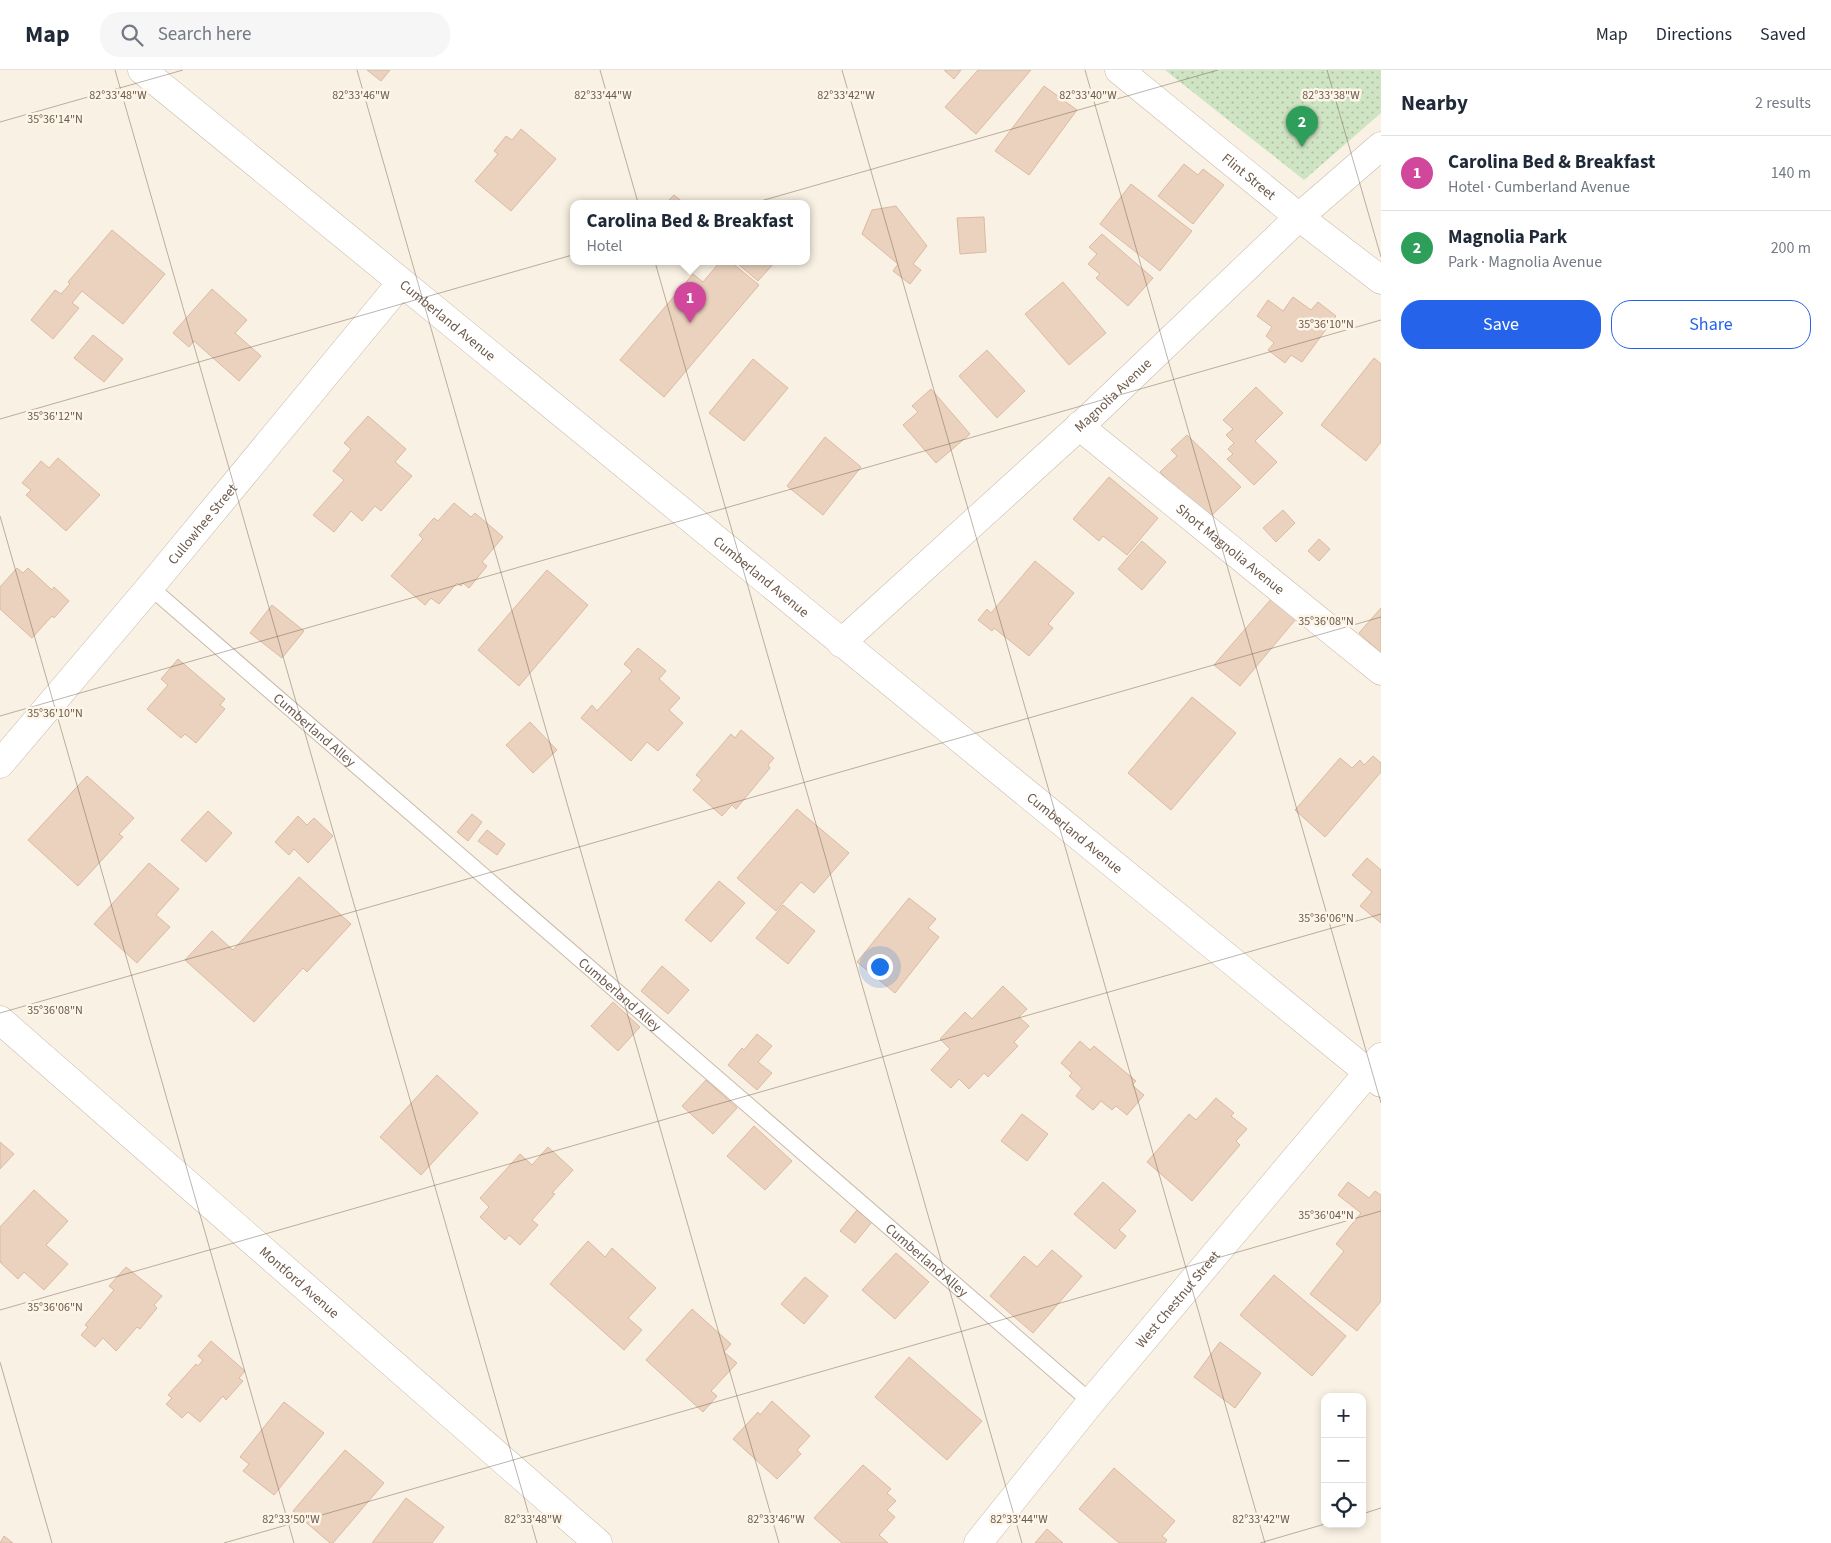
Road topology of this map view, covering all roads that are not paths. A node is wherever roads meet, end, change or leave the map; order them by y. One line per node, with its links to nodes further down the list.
1 (142, 70): 6 (street, Cumberland Avenue)
2 (1130, 74): 4 (street, Flint Street)
3 (1381, 146): 4 (street, Magnolia Avenue)
4 (1299, 217): 5 (street, Flint Street); 7 (street, Magnolia Avenue)
5 (1381, 280)
6 (401, 283): 8 (street, Cullowhee Street); 9 (street, Cumberland Avenue)
7 (1079, 426): 9 (street, Magnolia Avenue); 10 (street, Short Magnolia Avenue)
8 (150, 587): 11 (street, Cullowhee Street); 14 (lane, Cumberland Alley)
9 (841, 643): 13 (street, Cumberland Avenue)
10 (1381, 671)
11 (0, 764)
12 (0, 1020): 15 (street, Montford Avenue)
13 (1377, 1071): 14 (street, West Chestnut Street)
14 (1091, 1402): 16 (street, West Chestnut Street)
15 (598, 1543)
16 (978, 1543)

